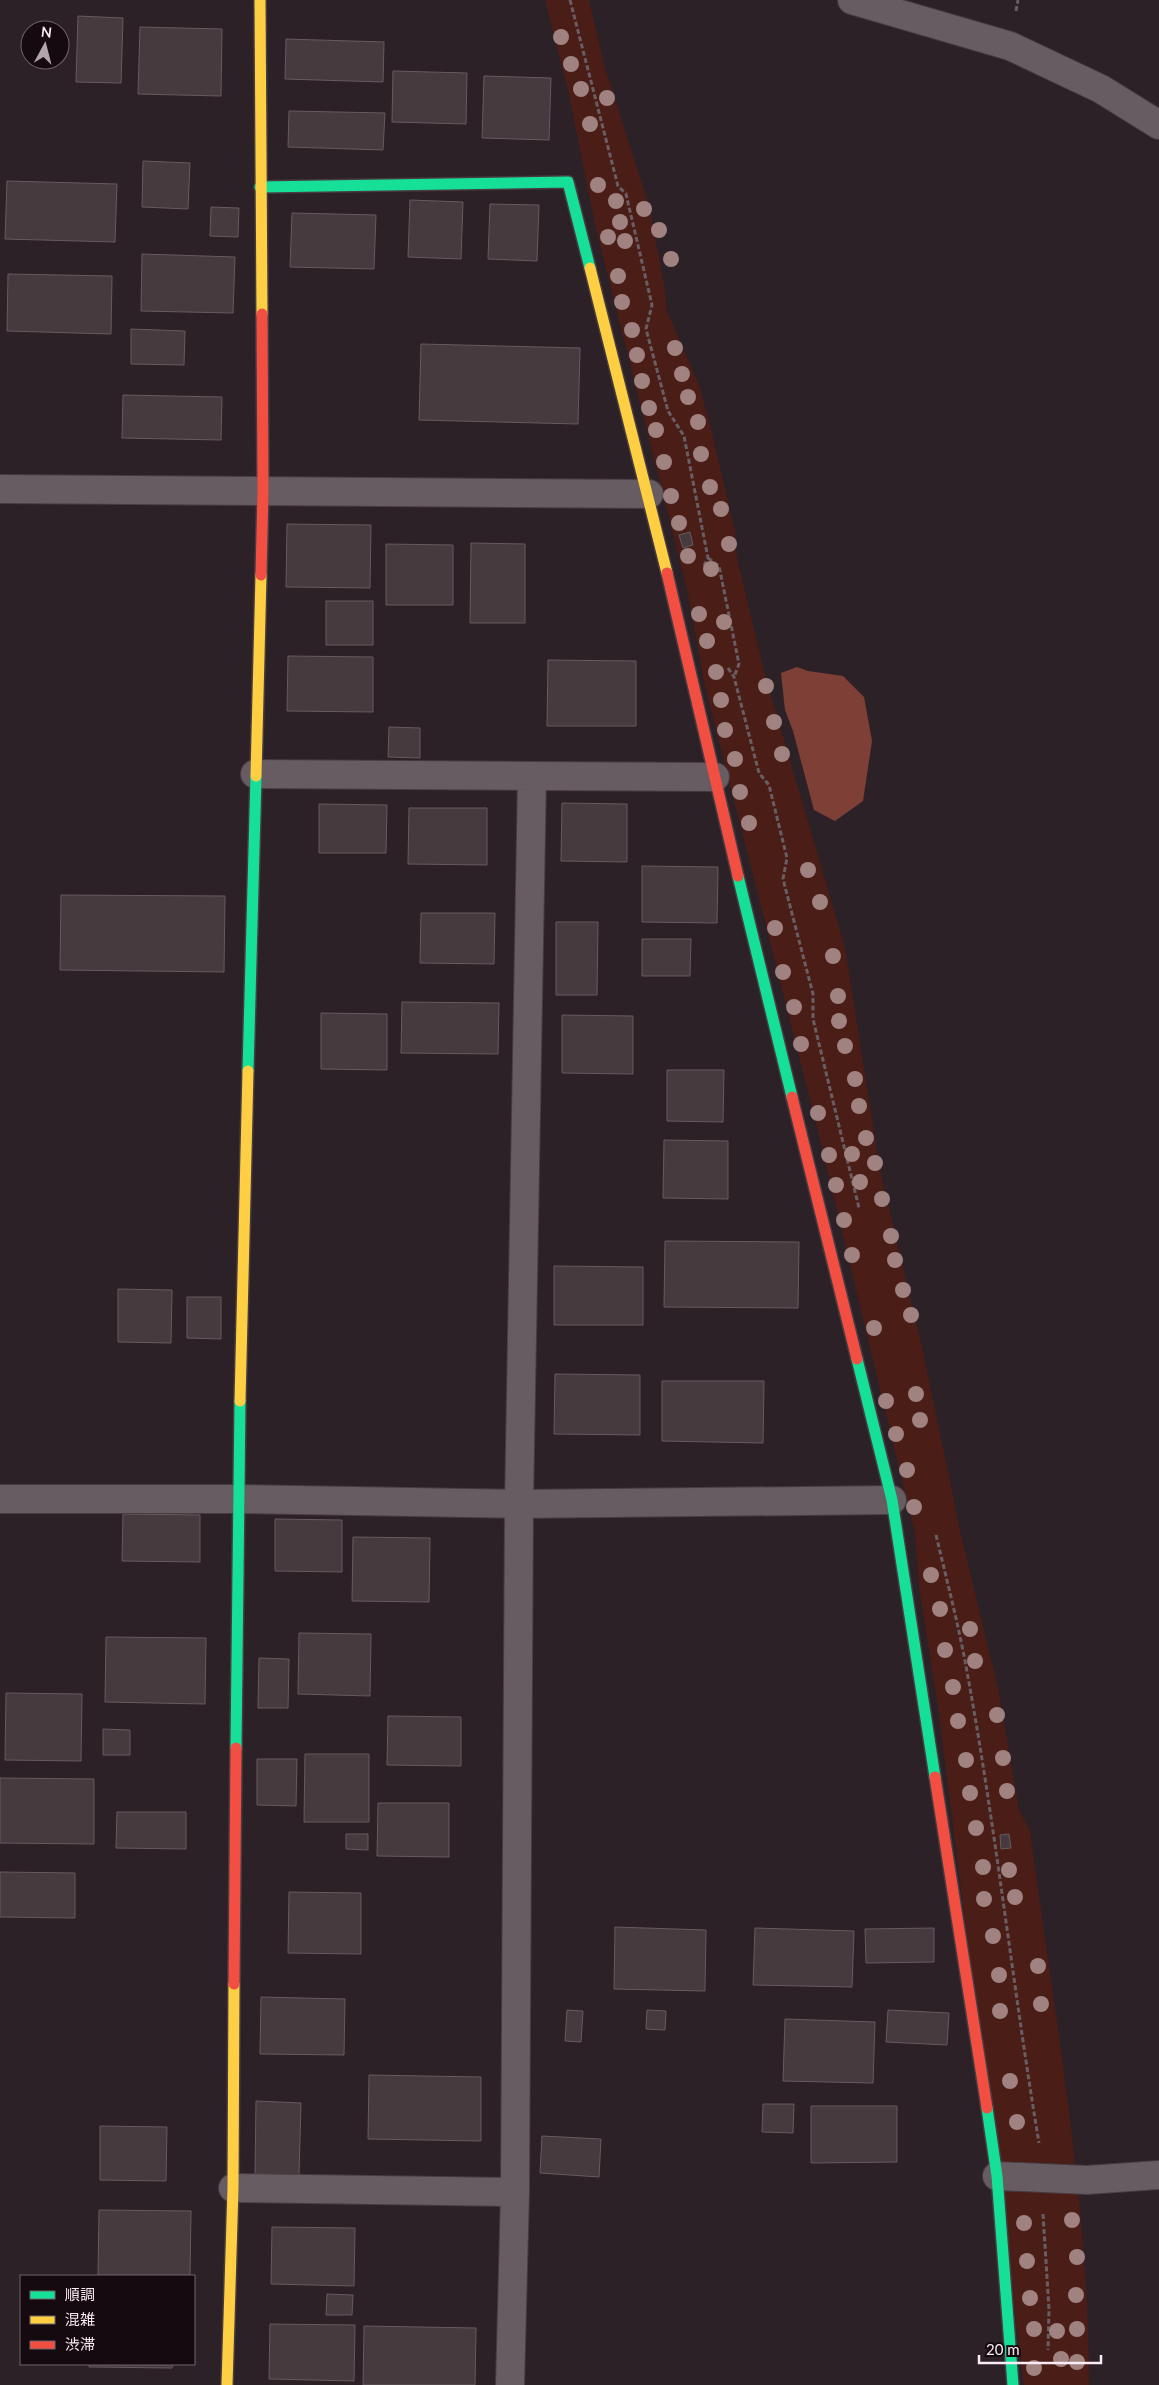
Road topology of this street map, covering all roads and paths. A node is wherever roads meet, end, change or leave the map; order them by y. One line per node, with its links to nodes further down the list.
1 (260, 0): 4 (street)
2 (852, 0): 3 (street)
3 (1159, 125)
4 (260, 187): 6 (street); 7 (street)
5 (0, 489): 6 (street)
6 (263, 491): 7 (street); 10 (street)
7 (649, 494): 12 (street)
8 (708, 558): 9 (path)
9 (734, 677)
10 (255, 774): 11 (street); 14 (street)
11 (532, 776): 12 (street); 16 (street)
12 (715, 777): 15 (street)
13 (0, 1498): 14 (street)
14 (237, 1499): 16 (street); 19 (street)
15 (892, 1500): 16 (street); 18 (street)
16 (519, 1504): 20 (street)
17 (1159, 2175): 18 (street)
18 (997, 2176): 23 (street)
19 (233, 2188): 20 (street); 21 (street)
20 (515, 2192): 22 (street)
21 (227, 2385)
22 (510, 2385)
23 (1013, 2385)

